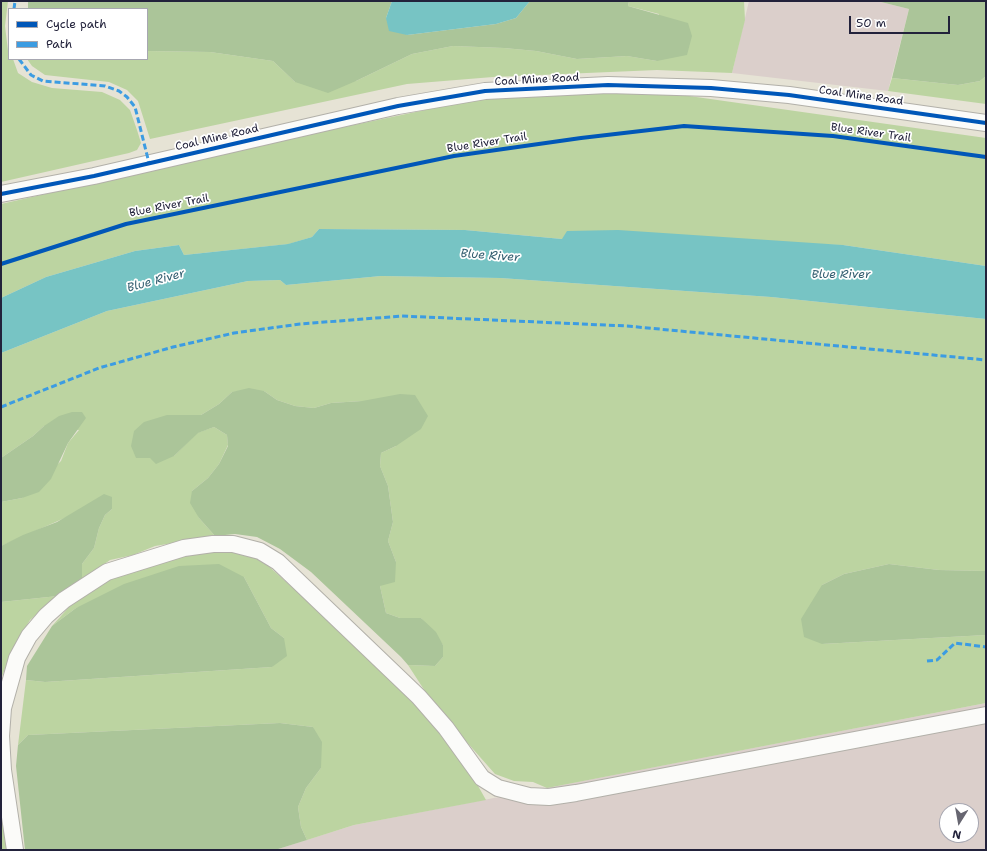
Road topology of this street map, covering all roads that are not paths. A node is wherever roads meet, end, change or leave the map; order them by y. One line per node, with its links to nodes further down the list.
1 (986, 123): 2 (street, Coal Mine Road)
2 (1, 194)
3 (986, 715): 4 (street)
4 (15, 850)

